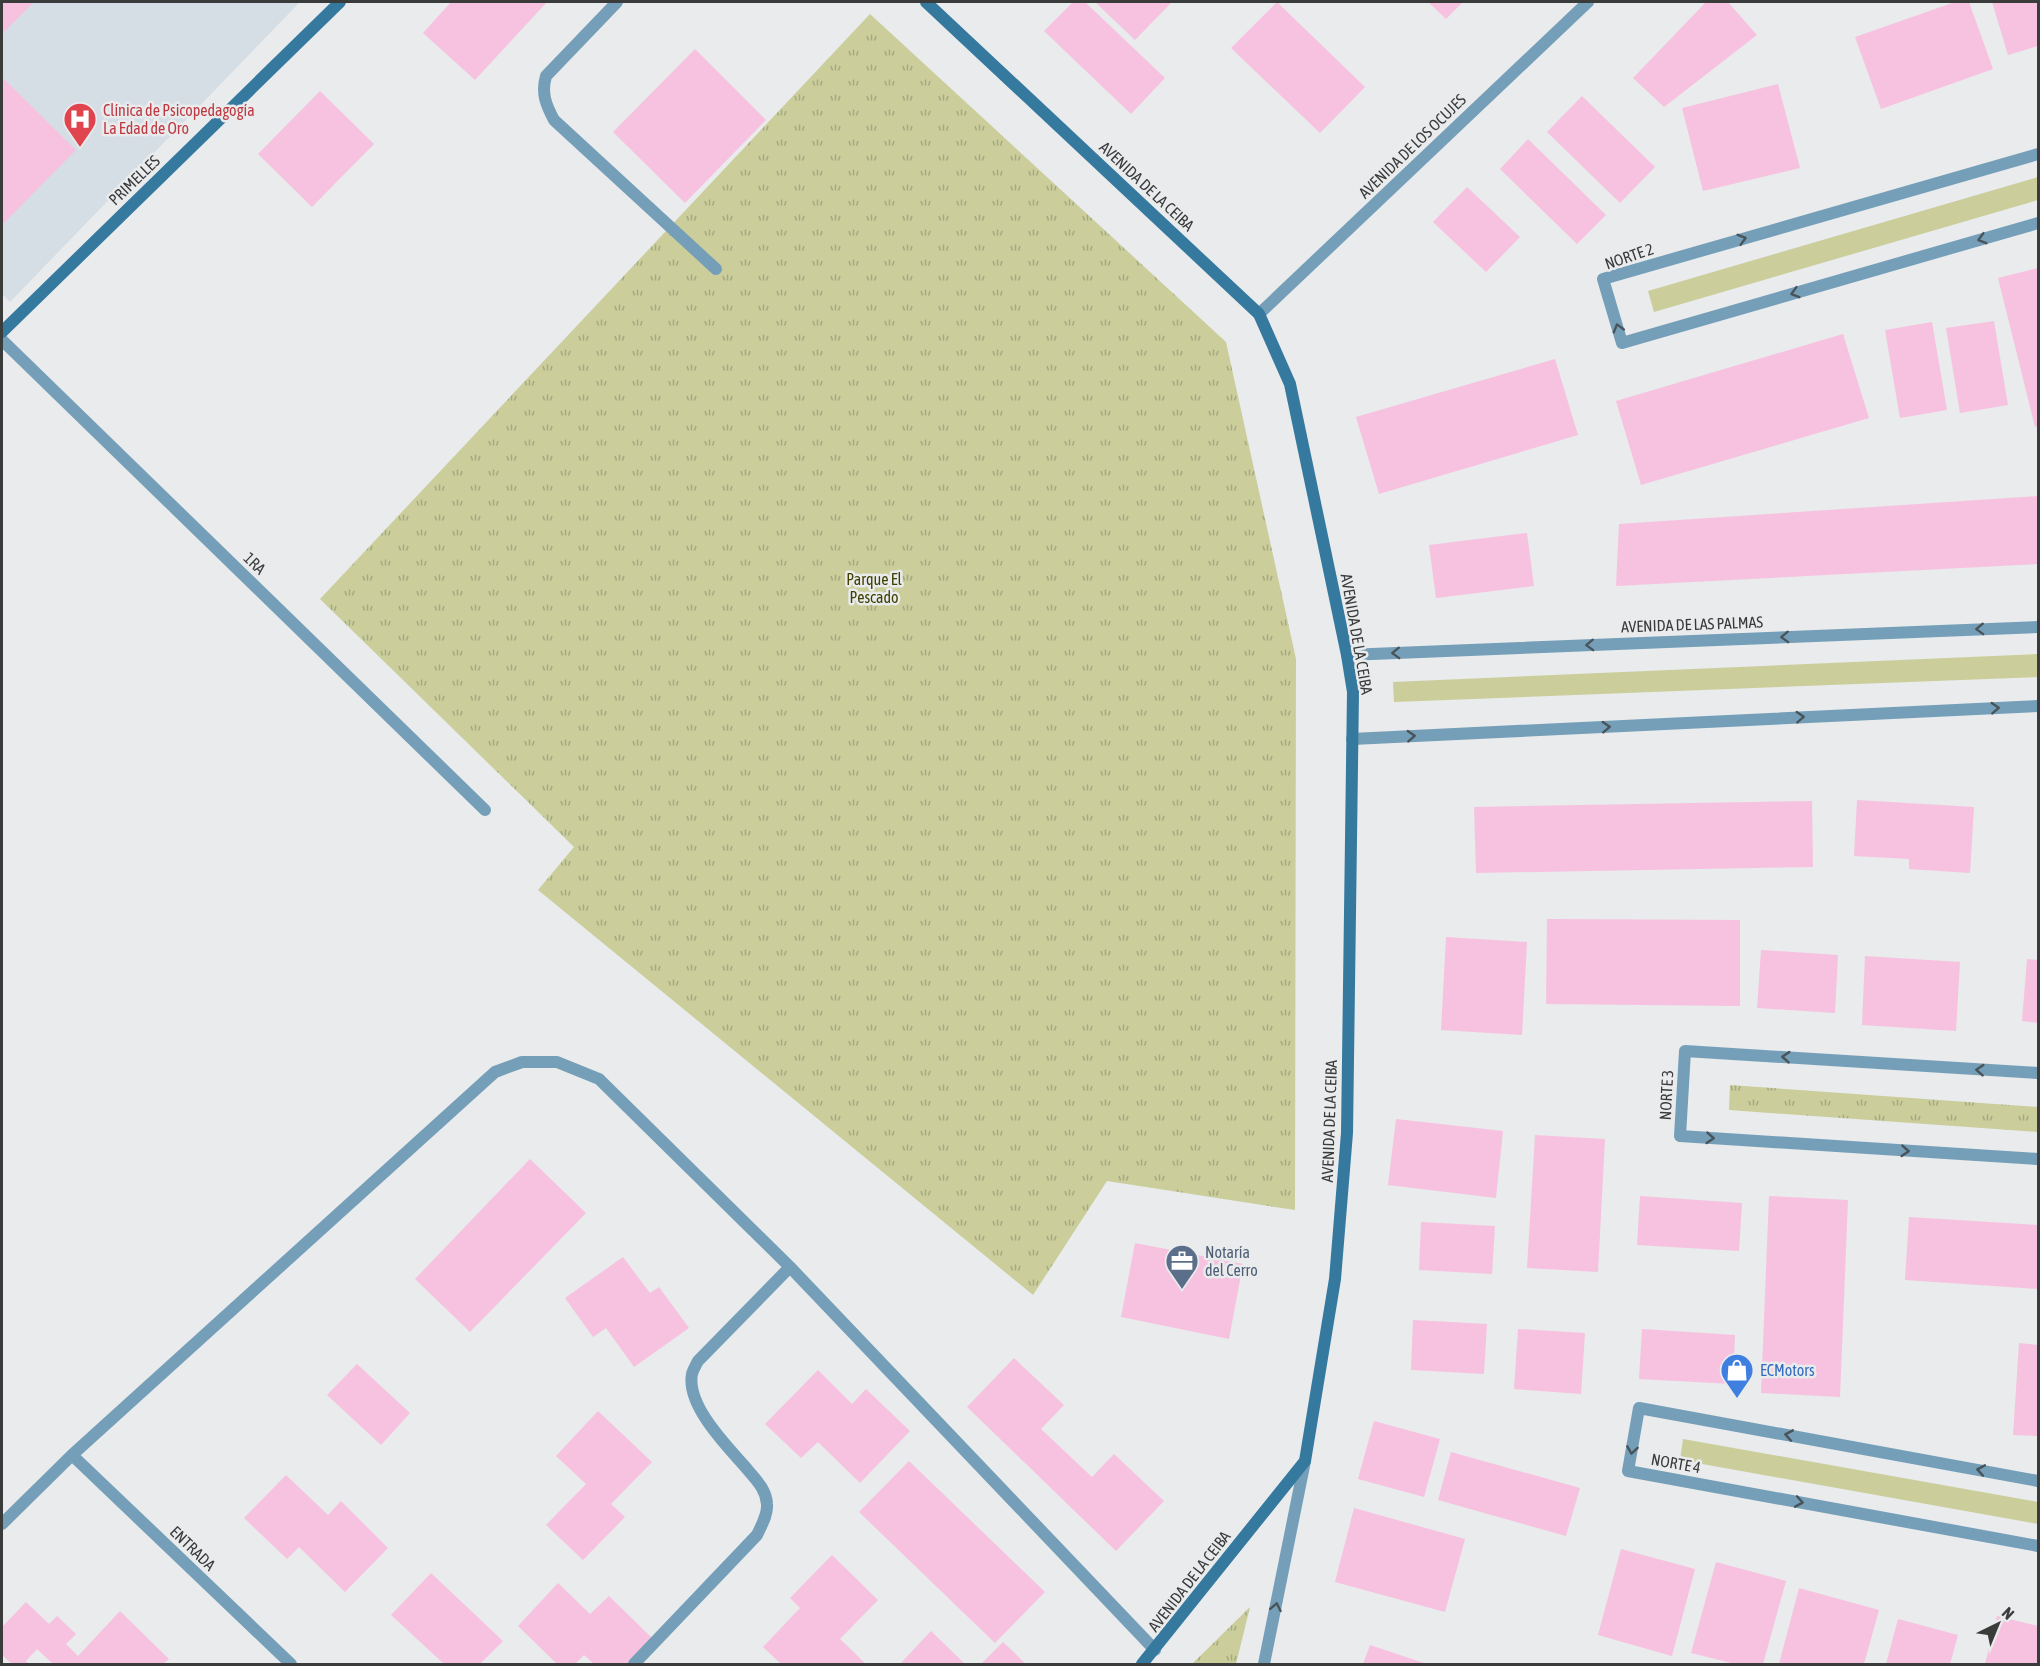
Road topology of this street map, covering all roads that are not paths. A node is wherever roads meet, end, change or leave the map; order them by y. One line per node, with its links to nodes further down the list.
1 (340, 2): 9 (street, PRIMELLES)
2 (617, 2): 7 (street)
3 (926, 2): 8 (street, AVENIDA DE LA CEIBA)
4 (1588, 2): 8 (street, AVENIDA DE LOS OCUJES)
5 (2038, 154): 6 (street, NORTE 2, one-way to 5)
6 (2038, 223)
7 (716, 270)
8 (1259, 314): 12 (street, AVENIDA DE LA CEIBA)
9 (2, 332)
10 (2, 340): 15 (street, 1RA)
11 (2038, 627): 12 (street, AVENIDA DE LAS PALMAS, one-way to 12)
12 (1347, 655): 14 (street, AVENIDA DE LA CEIBA)
13 (2038, 706): 14 (street, one-way to 13)
14 (1352, 739): 20 (street, AVENIDA DE LA CEIBA)
15 (485, 810)
16 (2038, 1073): 17 (street, NORTE 3, one-way to 17)
17 (2038, 1160)
18 (790, 1267): 19 (street); 24 (street); 26 (street)
19 (72, 1455): 22 (street); 25 (street, ENTRADA)
20 (1305, 1461): 24 (street, AVENIDA DE LA CEIBA); 28 (street, AVENIDA DE LA CEIBA, one-way to 20)
21 (2038, 1481): 23 (street, NORTE 4, one-way to 23)
22 (2, 1524)
23 (2038, 1546)
24 (1155, 1650): 27 (street, AVENIDA DE LA CEIBA)
25 (291, 1665)
26 (634, 1665)
27 (1142, 1665)
28 (1264, 1665)

